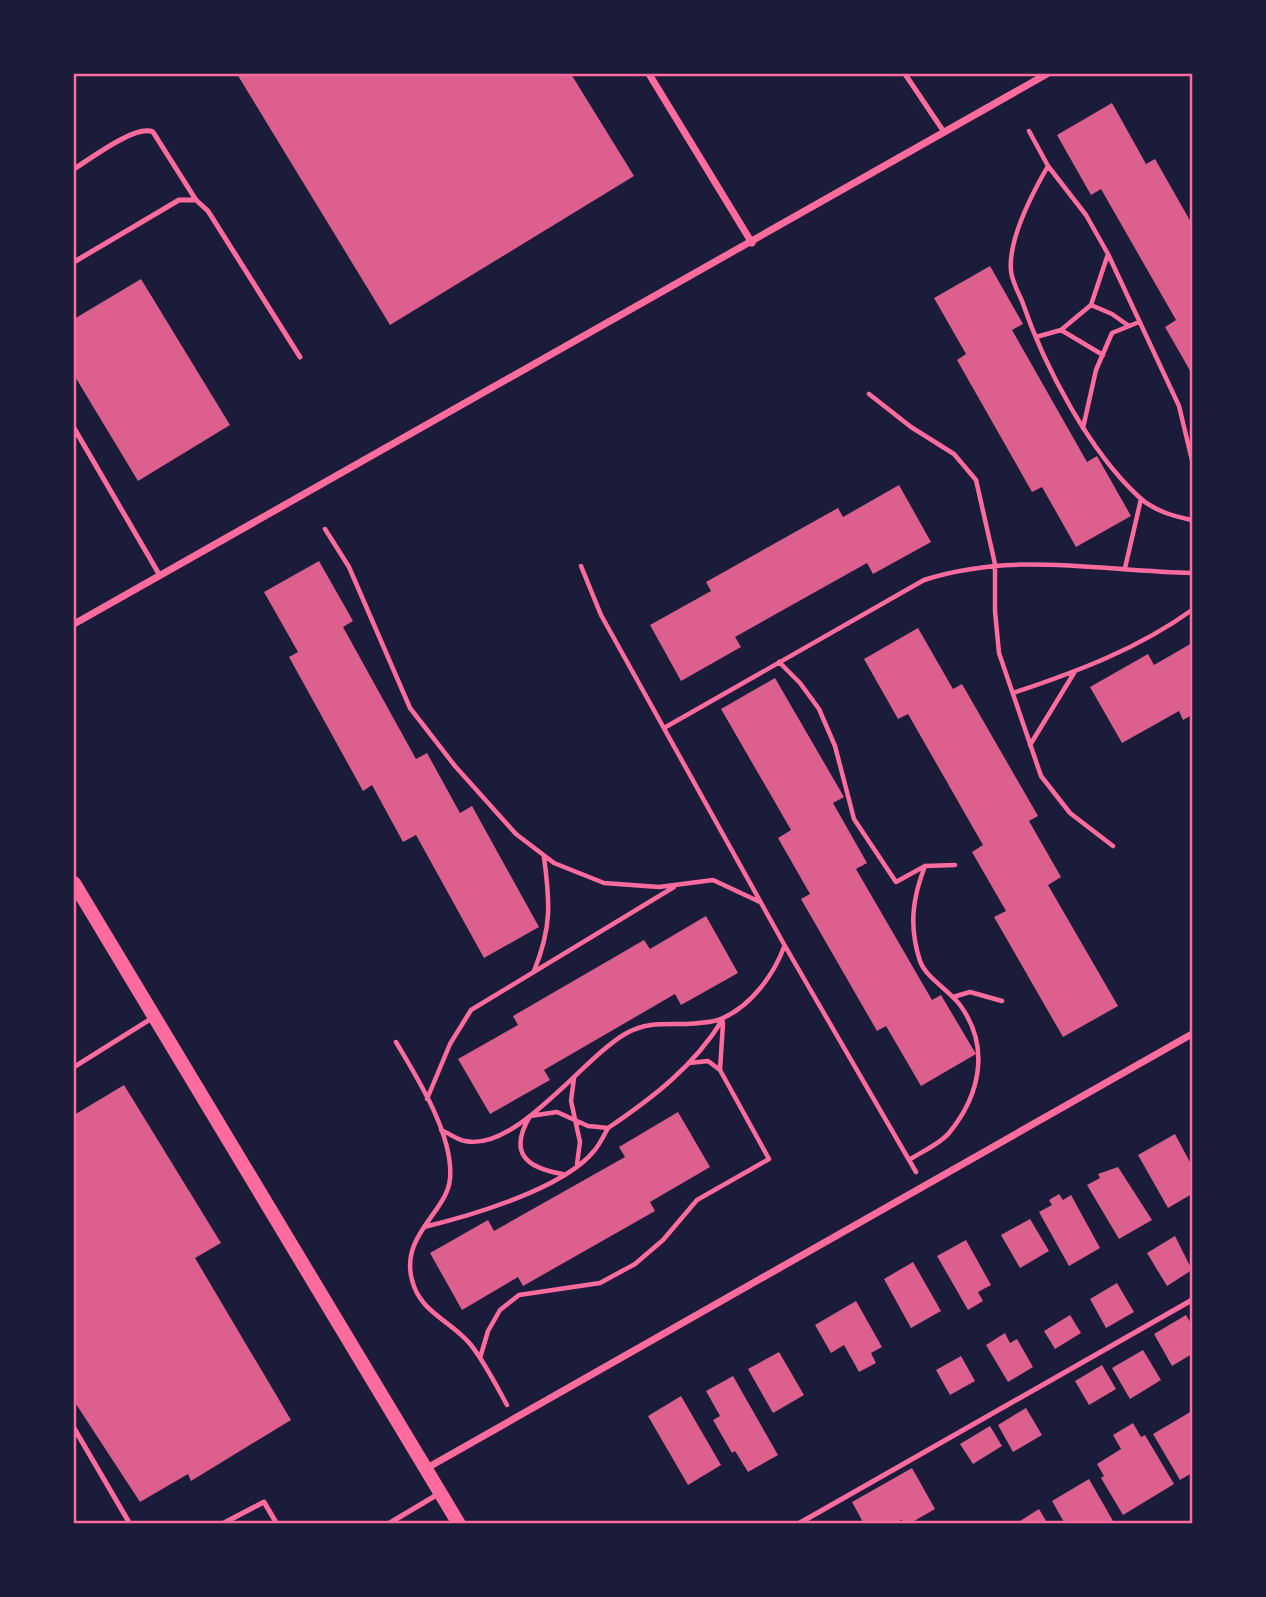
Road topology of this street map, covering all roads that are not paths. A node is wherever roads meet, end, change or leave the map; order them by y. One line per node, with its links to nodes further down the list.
1 (649, 74): 7 (street)
2 (905, 74): 4 (lane)
3 (1048, 74): 4 (street)
4 (944, 132): 7 (street)
5 (74, 169): 6 (lane)
6 (196, 200): 8 (lane); 9 (lane)
7 (751, 243): 11 (street)
8 (74, 262)
9 (300, 357)
10 (74, 428): 11 (lane)
11 (159, 574): 12 (street)
12 (74, 624)
13 (75, 891): 14 (main road)
14 (154, 1017): 16 (lane); 19 (main road)
15 (1192, 1034): 19 (street)
16 (74, 1067)
17 (1192, 1300): 26 (lane)
18 (74, 1428): 21 (lane)
19 (427, 1468): 20 (main road)
20 (440, 1493): 24 (lane); 25 (main road)
21 (130, 1524)
22 (222, 1524): 23 (lane)
23 (277, 1524)
24 (388, 1524)
25 (459, 1524)
26 (798, 1524)

